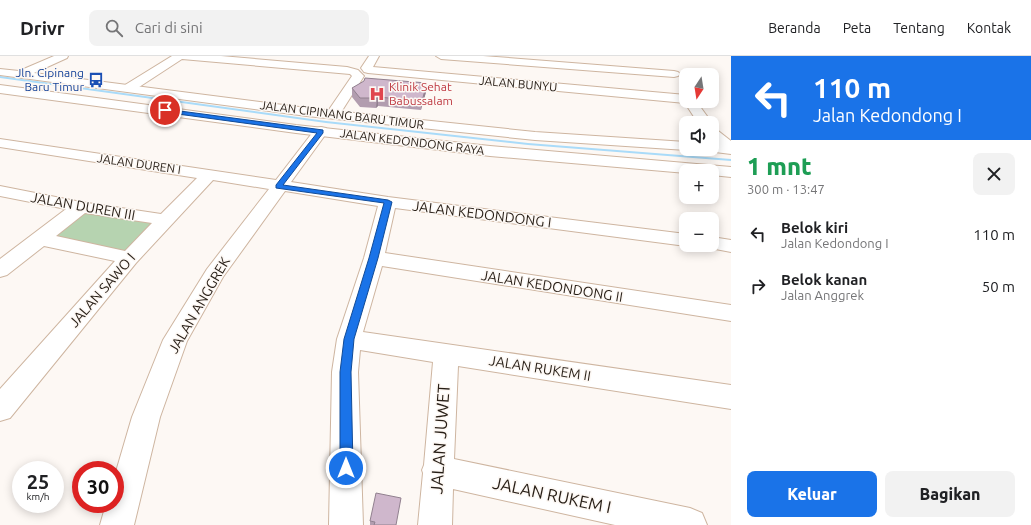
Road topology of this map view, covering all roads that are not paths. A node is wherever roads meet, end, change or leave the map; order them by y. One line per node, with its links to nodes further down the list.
1 (38, 56): 10 (street)
2 (62, 56): 12 (street)
3 (179, 56): 15 (street)
4 (183, 56): 18 (street, JALAN ANGGREK)
5 (374, 56): 11 (street, JALAN BUNYU)
6 (442, 56): 7 (street)
7 (577, 61): 14 (street)
8 (666, 62): 13 (street)
9 (427, 63): 11 (street)
10 (0, 72): 12 (street, JALAN CIPINANG BARU TIMUR)
11 (422, 76): 17 (street, JALAN BUNYU)
12 (10, 78): 15 (street, JALAN CIPINANG BARU TIMUR)
13 (679, 82)
14 (679, 84)
15 (129, 88): 18 (street, JALAN CIPINANG BARU TIMUR)
16 (0, 89): 18 (street, JALAN KEDONDONG RAYA)
17 (679, 98)
18 (327, 123): 21 (street, JALAN CIPINANG BARU TIMUR); 23 (street, JALAN KEDONDONG RAYA); 25 (street, JALAN ANGGREK)
19 (0, 143): 24 (street, JALAN DUREN I)
20 (719, 143): 22 (street)
21 (679, 146)
22 (731, 149)
23 (731, 172)
24 (209, 175): 25 (street, JALAN DUREN I); 29 (street, JALAN SAWO I)
25 (278, 186): 27 (street, JALAN KEDONDONG I); 41 (street, JALAN ANGGREK)
26 (0, 191): 28 (street, JALAN DUREN III)
27 (388, 202): 31 (street, JALAN KEDONDONG I); 33 (street)
28 (81, 207): 29 (street, JALAN DUREN III); 30 (street)
29 (167, 220): 32 (street, JALAN SAWO I)
30 (41, 239): 32 (street); 34 (street)
31 (679, 239)
32 (129, 258): 39 (street, JALAN SAWO I)
33 (374, 258): 35 (street, JALAN KEDONDONG II); 36 (street)
34 (4, 263)
35 (731, 313)
36 (349, 339): 37 (street, JALAN RUKEM II); 42 (street)
37 (446, 354): 38 (street, JALAN RUKEM II); 40 (street, JALAN JUWET)
38 (731, 397)
39 (0, 409)
40 (437, 470): 43 (street, JALAN JUWET); 44 (street, JALAN RUKEM I)
41 (117, 525)
42 (346, 525)
43 (434, 525)
44 (690, 525)

